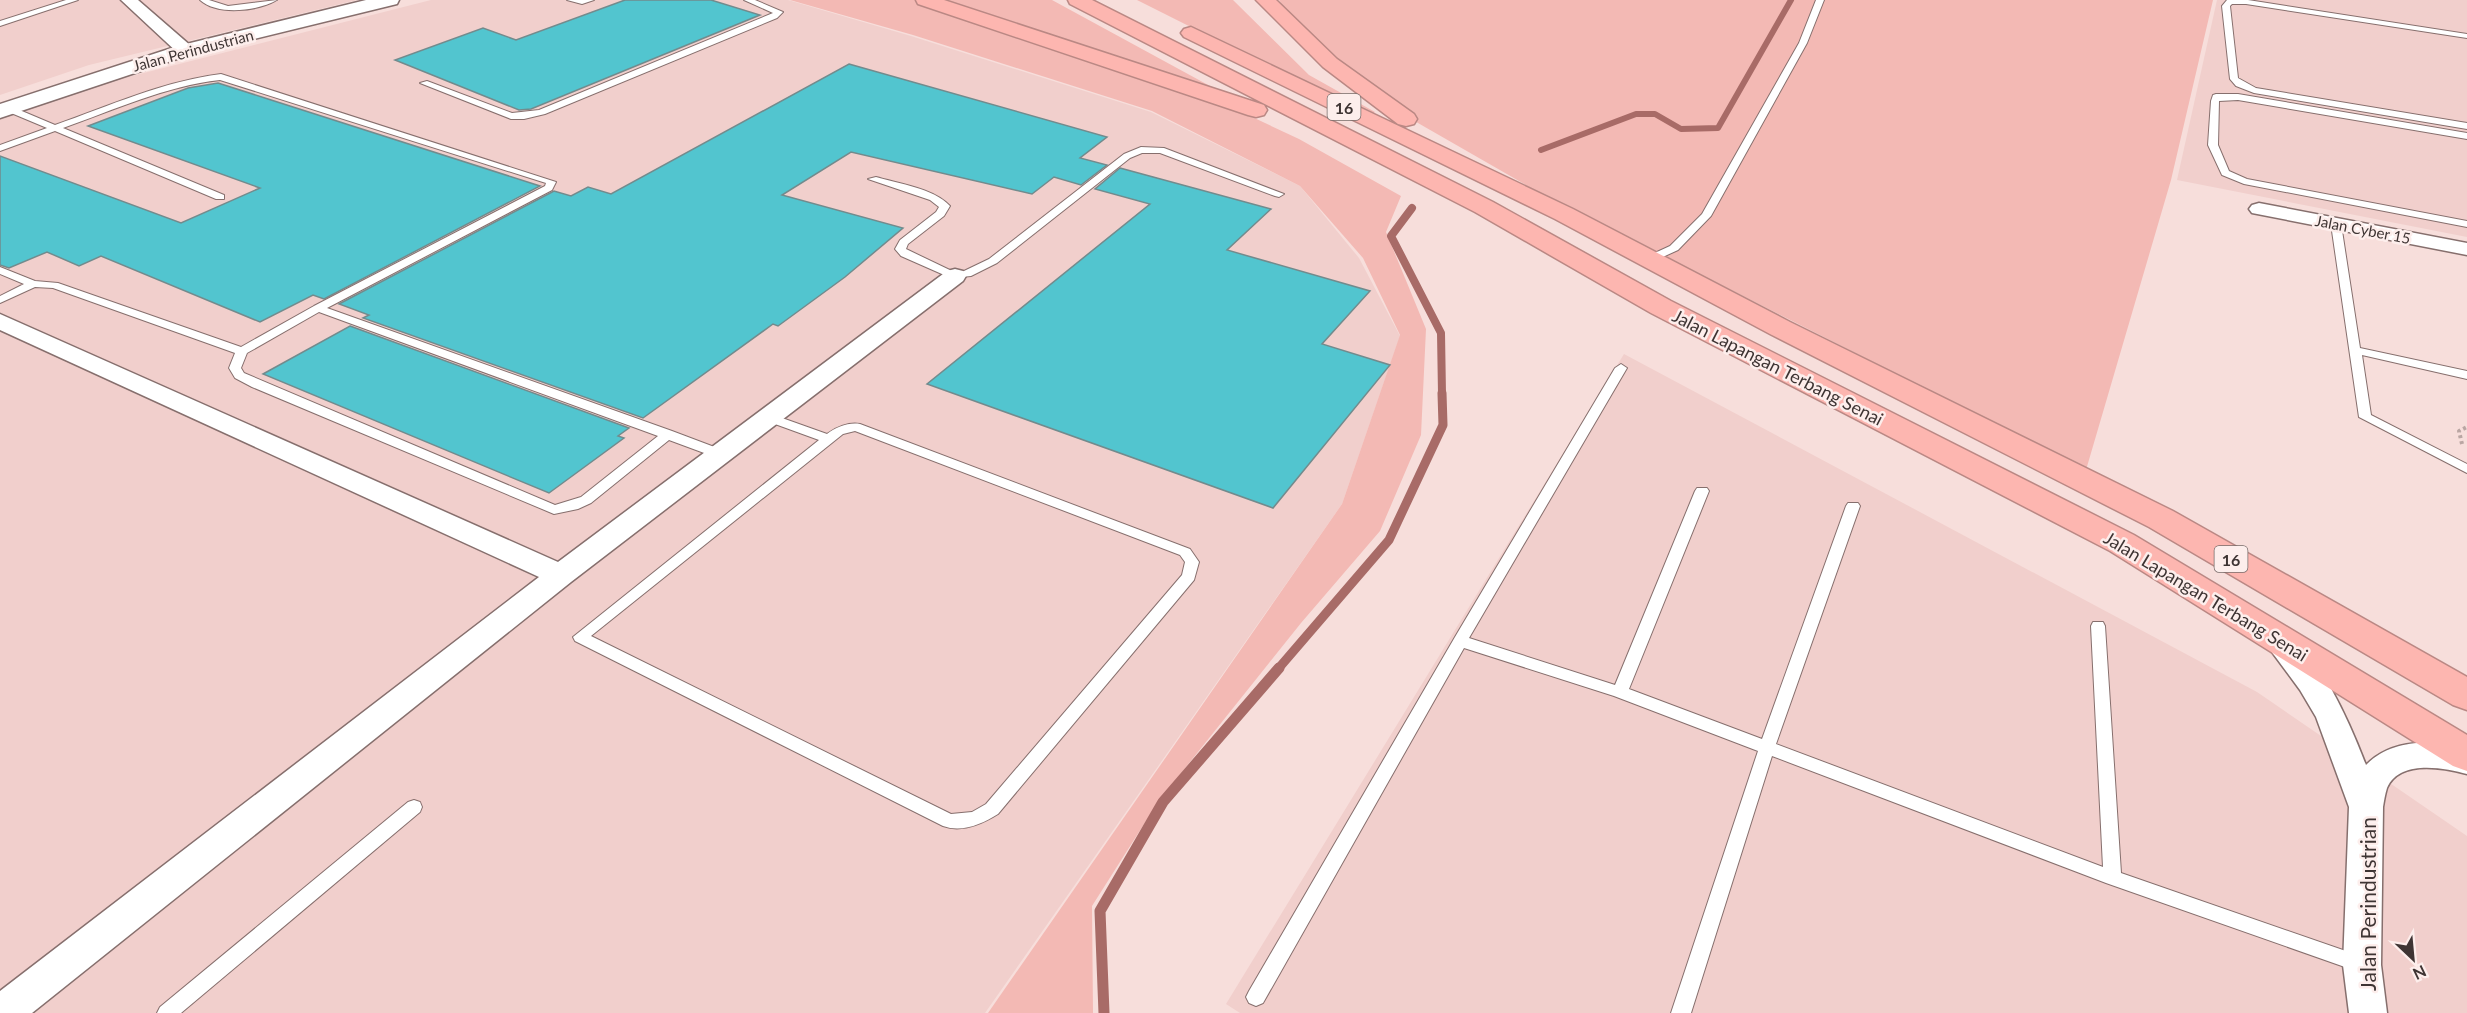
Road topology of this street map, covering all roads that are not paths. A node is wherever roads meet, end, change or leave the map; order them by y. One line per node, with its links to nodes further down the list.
1 (43, 0): 14 (lane)
2 (74, 0): 14 (lane)
3 (129, 0): 18 (street)
4 (204, 0): 5 (lane)
5 (273, 0)
6 (571, 0): 7 (lane)
7 (590, 0)
8 (748, 0): 19 (lane)
9 (925, 0): 28 (highway)
10 (1077, 0): 28 (highway, Jalan Lapangan Terbang Senai / 16)
11 (1265, 0): 30 (highway)
12 (1820, 0): 34 (lane)
13 (379, 1): 18 (main road, Jalan Perindustrian)
14 (59, 5): 15 (lane)
15 (0, 24)
16 (1177, 26): 30 (highway, Jalan Lapangan Terbang Senai / 16)
17 (2467, 36): 21 (lane)
18 (185, 50): 20 (main road, Jalan Perindustrian)
19 (424, 82)
20 (4, 110): 22 (lane)
21 (2467, 126)
22 (53, 128): 24 (lane); 27 (lane); 39 (lane)
23 (2467, 136): 32 (lane)
24 (0, 148)
25 (873, 179): 36 (lane)
26 (1279, 194): 36 (lane)
27 (220, 197)
28 (1484, 207): 54 (highway, Jalan Lapangan Terbang Senai / 16)
29 (2259, 209): 31 (street, Jalan Cyber 15)
30 (1564, 214): 34 (highway, Jalan Lapangan Terbang Senai / 16)
31 (2336, 224): 33 (street, Jalan Cyber 15); 41 (lane)
32 (2467, 224)
33 (2467, 249)
34 (1650, 259): 57 (highway, Jalan Lapangan Terbang Senai / 16)
35 (0, 270): 37 (lane)
36 (955, 276): 45 (street)
37 (33, 284): 38 (lane); 42 (lane)
38 (0, 300)
39 (318, 308): 42 (lane); 46 (lane)
40 (0, 321): 52 (street)
41 (2355, 350): 44 (lane); 49 (lane)
42 (242, 351): 46 (lane)
43 (1621, 369): 55 (lane)
44 (2467, 375)
45 (768, 417): 47 (lane); 48 (street)
46 (668, 434): 48 (lane)
47 (828, 439): 47 (lane)
48 (720, 454): 52 (street)
49 (2467, 469)
50 (1702, 491): 56 (lane)
51 (1853, 506): 58 (lane)
52 (561, 575): 66 (street)
53 (2098, 627): 63 (lane)
54 (2277, 639): 59 (highway, Jalan Lapangan Terbang Senai / 16); 62 (street, Jalan Perindustrian)
55 (1460, 641): 56 (lane); 65 (lane)
56 (1620, 692): 58 (lane)
57 (2464, 692)
58 (1767, 747): 63 (lane); 68 (lane)
59 (2467, 755)
60 (2467, 761): 62 (street)
61 (414, 807): 67 (lane)
62 (2366, 807): 64 (street, Jalan Perindustrian)
63 (2112, 878): 64 (lane)
64 (2362, 965): 69 (street, Jalan Perindustrian)
65 (1256, 997)
66 (2, 1013)
67 (167, 1013)
68 (1681, 1013)
69 (2368, 1013)

